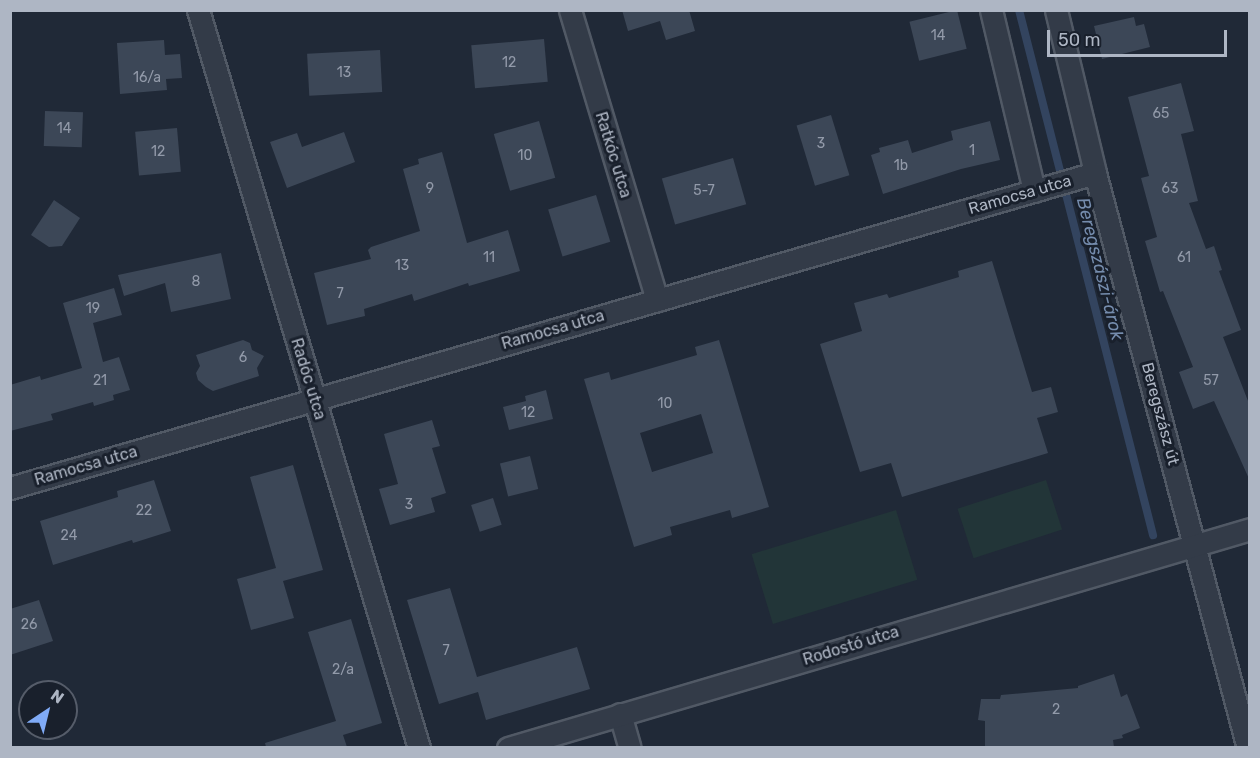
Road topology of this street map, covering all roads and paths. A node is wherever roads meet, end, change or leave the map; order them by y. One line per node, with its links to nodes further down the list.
1 (198, 10): 8 (street, Radóc utca)
2 (570, 10): 7 (street, Ratkóc utca)
3 (991, 10): 6 (street)
4 (1056, 10): 5 (street, Beregszász út)
5 (1086, 176): 6 (street, Ramocsa utca); 11 (street, Beregszász út)
6 (1041, 189): 7 (street, Ramocsa utca)
7 (657, 300): 8 (street, Ramocsa utca)
8 (314, 399): 9 (street, Ramocsa utca); 13 (street, Radóc utca)
9 (10, 488)
10 (1250, 529): 11 (street, Rodostó utca)
11 (1195, 543): 12 (street, Rodostó utca); 16 (street, Beregszász út)
12 (620, 714): 14 (street, Rodostó utca); 15 (street)
13 (419, 747)
14 (508, 747)
15 (630, 747)
16 (1248, 747)

